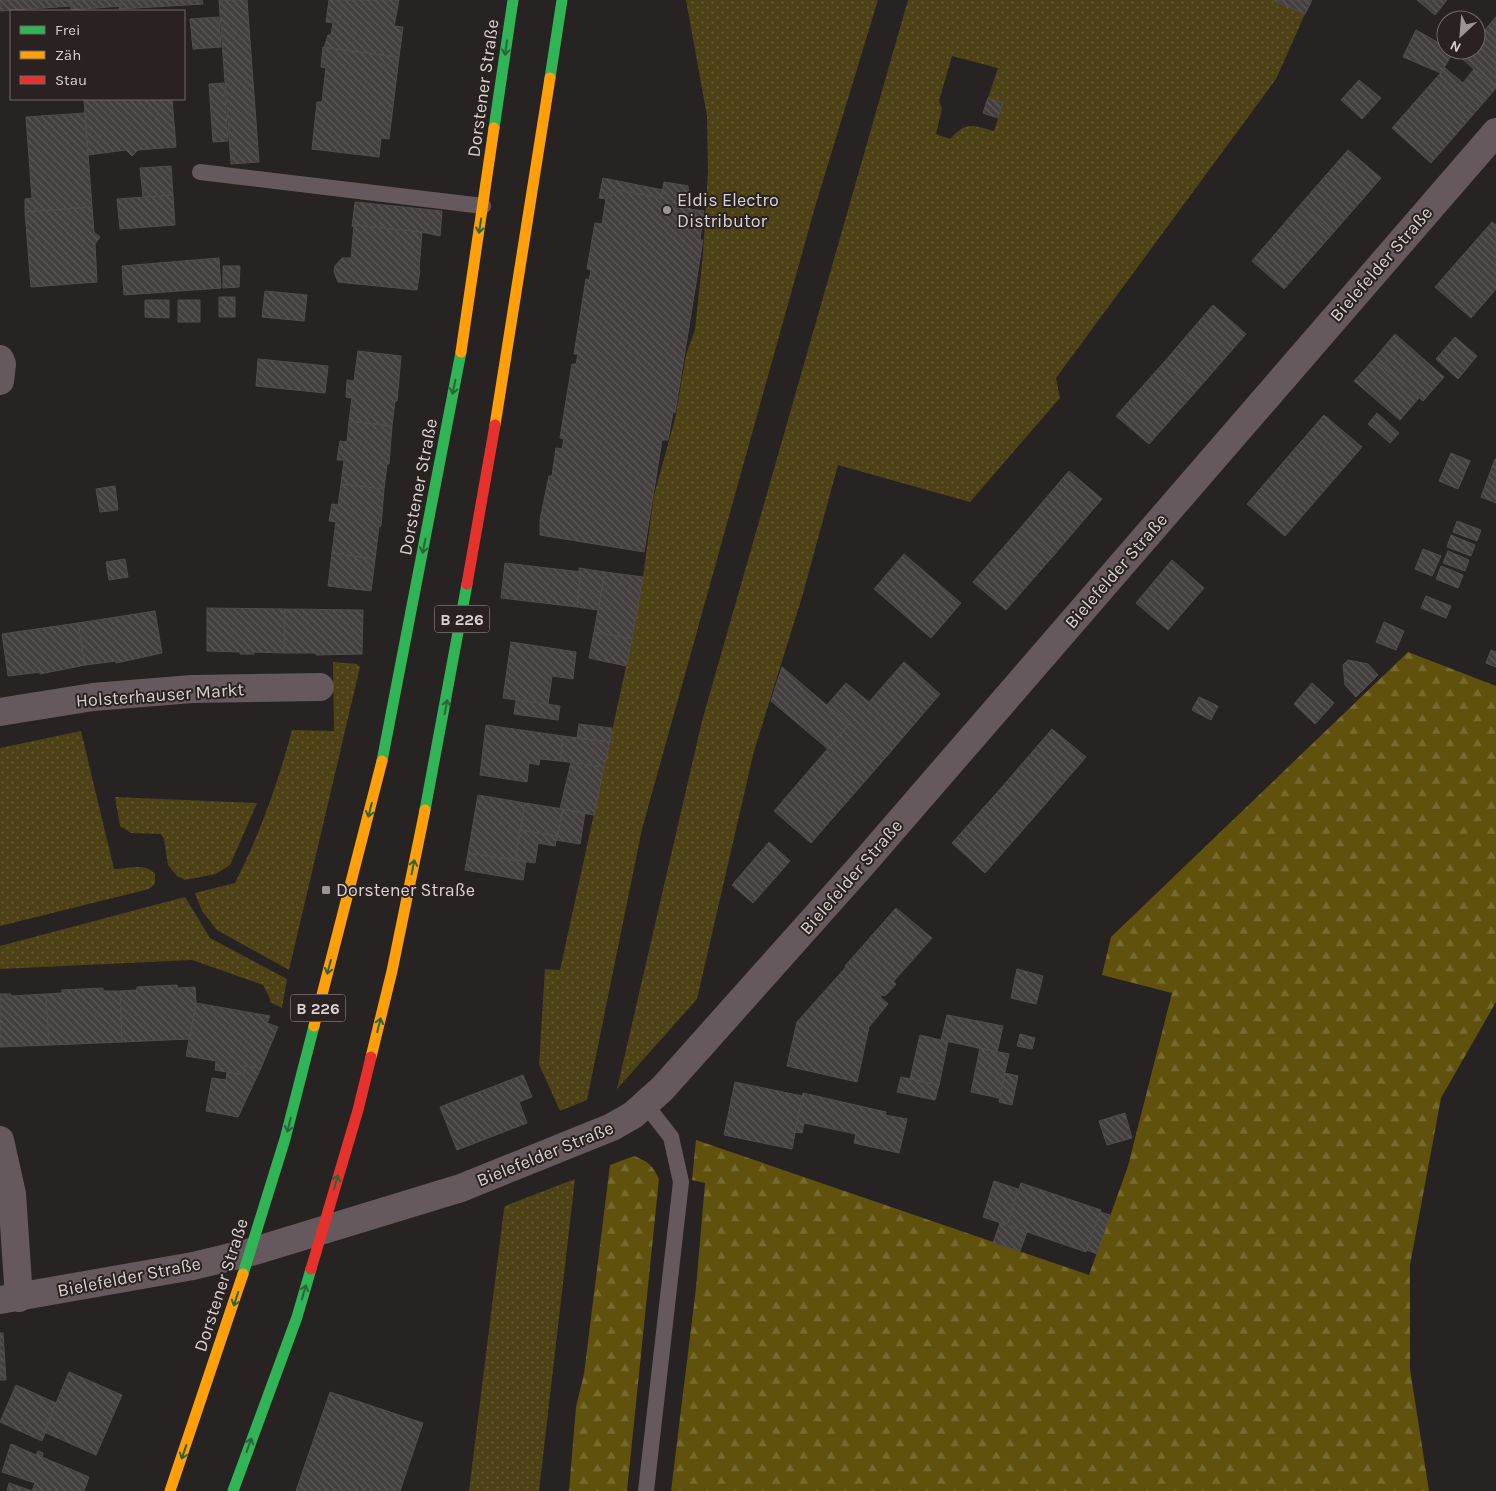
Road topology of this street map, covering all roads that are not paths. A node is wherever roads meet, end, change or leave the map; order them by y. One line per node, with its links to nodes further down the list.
1 (513, 0): 5 (main road, Dorstener Straße / B 226, one-way to 5)
2 (562, 0): 12 (main road, B 226, one-way to 2)
3 (1496, 132): 10 (street, Bielefelder Straße)
4 (200, 172): 5 (lane)
5 (483, 206): 13 (main road, Dorstener Straße / B 226, one-way to 13)
6 (0, 358): 7 (street)
7 (0, 381)
8 (320, 687): 9 (street, Holsterhauser Markt)
9 (0, 712)
10 (646, 1105): 12 (street, Bielefelder Straße); 17 (lane)
11 (0, 1140): 14 (street)
12 (322, 1229): 13 (street, Bielefelder Straße); 16 (main road, B 226, one-way to 12)
13 (251, 1252): 14 (street, Bielefelder Straße); 15 (main road, Dorstener Straße / B 226, one-way to 15)
14 (9, 1299)
15 (170, 1491)
16 (233, 1491)
17 (646, 1491)

